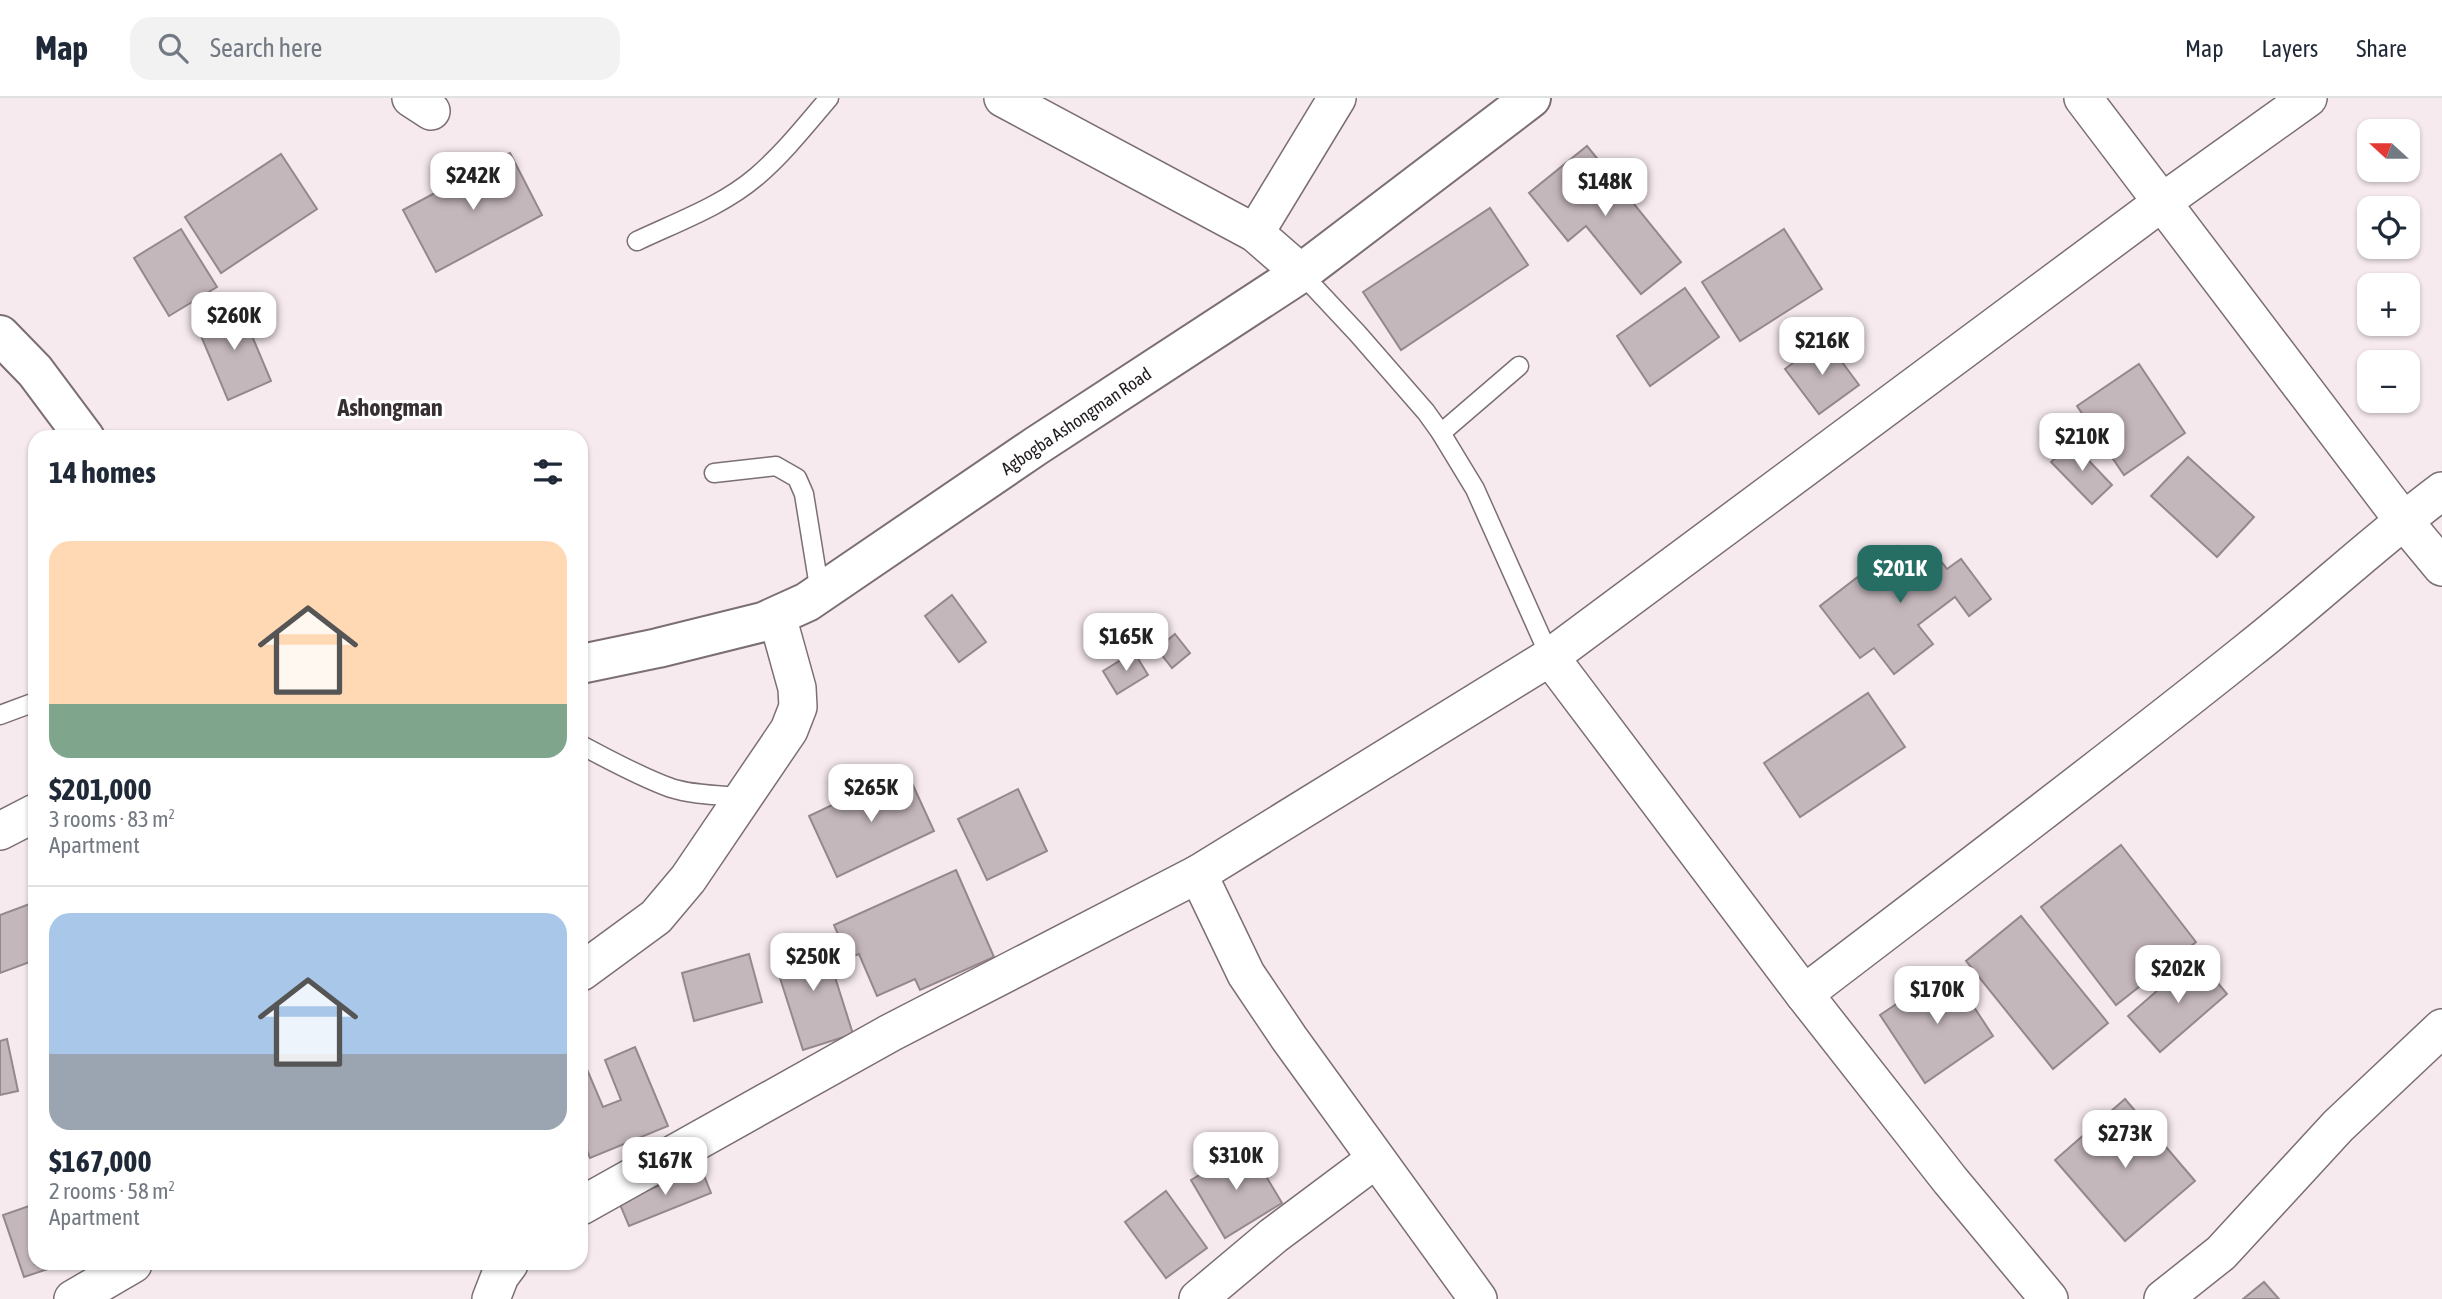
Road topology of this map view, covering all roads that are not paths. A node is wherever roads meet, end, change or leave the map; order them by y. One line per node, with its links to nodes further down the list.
1 (829, 98): 9 (lane)
2 (1003, 98): 8 (street)
3 (1337, 98): 8 (street)
4 (1531, 98): 10 (street, Agbogba Ashongman Road)
5 (2083, 98): 7 (street)
6 (2308, 98): 7 (street)
7 (2161, 203): 17 (street); 21 (street)
8 (1255, 233): 10 (street)
9 (638, 241)
10 (1301, 272): 14 (lane); 19 (street, Agbogba Ashongman Road)
11 (0, 335): 13 (street)
12 (1519, 366): 14 (lane)
13 (79, 430)
14 (1441, 433): 21 (lane)
15 (714, 473): 19 (lane)
16 (2442, 491): 17 (street)
17 (2403, 520): 18 (street); 31 (street)
18 (2442, 567)
19 (820, 593): 20 (street, Agbogba Ashongman Road)
20 (777, 616): 22 (street, Agbogba Ashongman Road); 26 (street)
21 (1550, 657): 29 (street); 31 (street)
22 (588, 663)
23 (28, 705): 24 (lane)
24 (0, 715)
25 (588, 749): 26 (lane)
26 (742, 797): 30 (street)
27 (28, 817): 28 (street)
28 (0, 831)
29 (1198, 874): 33 (street); 34 (street)
30 (588, 967)
31 (1804, 994): 41 (street)
32 (2442, 1028): 42 (street)
33 (1376, 1159): 39 (street); 40 (street)
34 (588, 1202)
35 (123, 1270): 37 (street)
36 (504, 1270): 38 (street)
37 (73, 1299)
38 (491, 1299)
39 (1198, 1299)
40 (1478, 1299)
41 (2049, 1299)
42 (2163, 1299)

